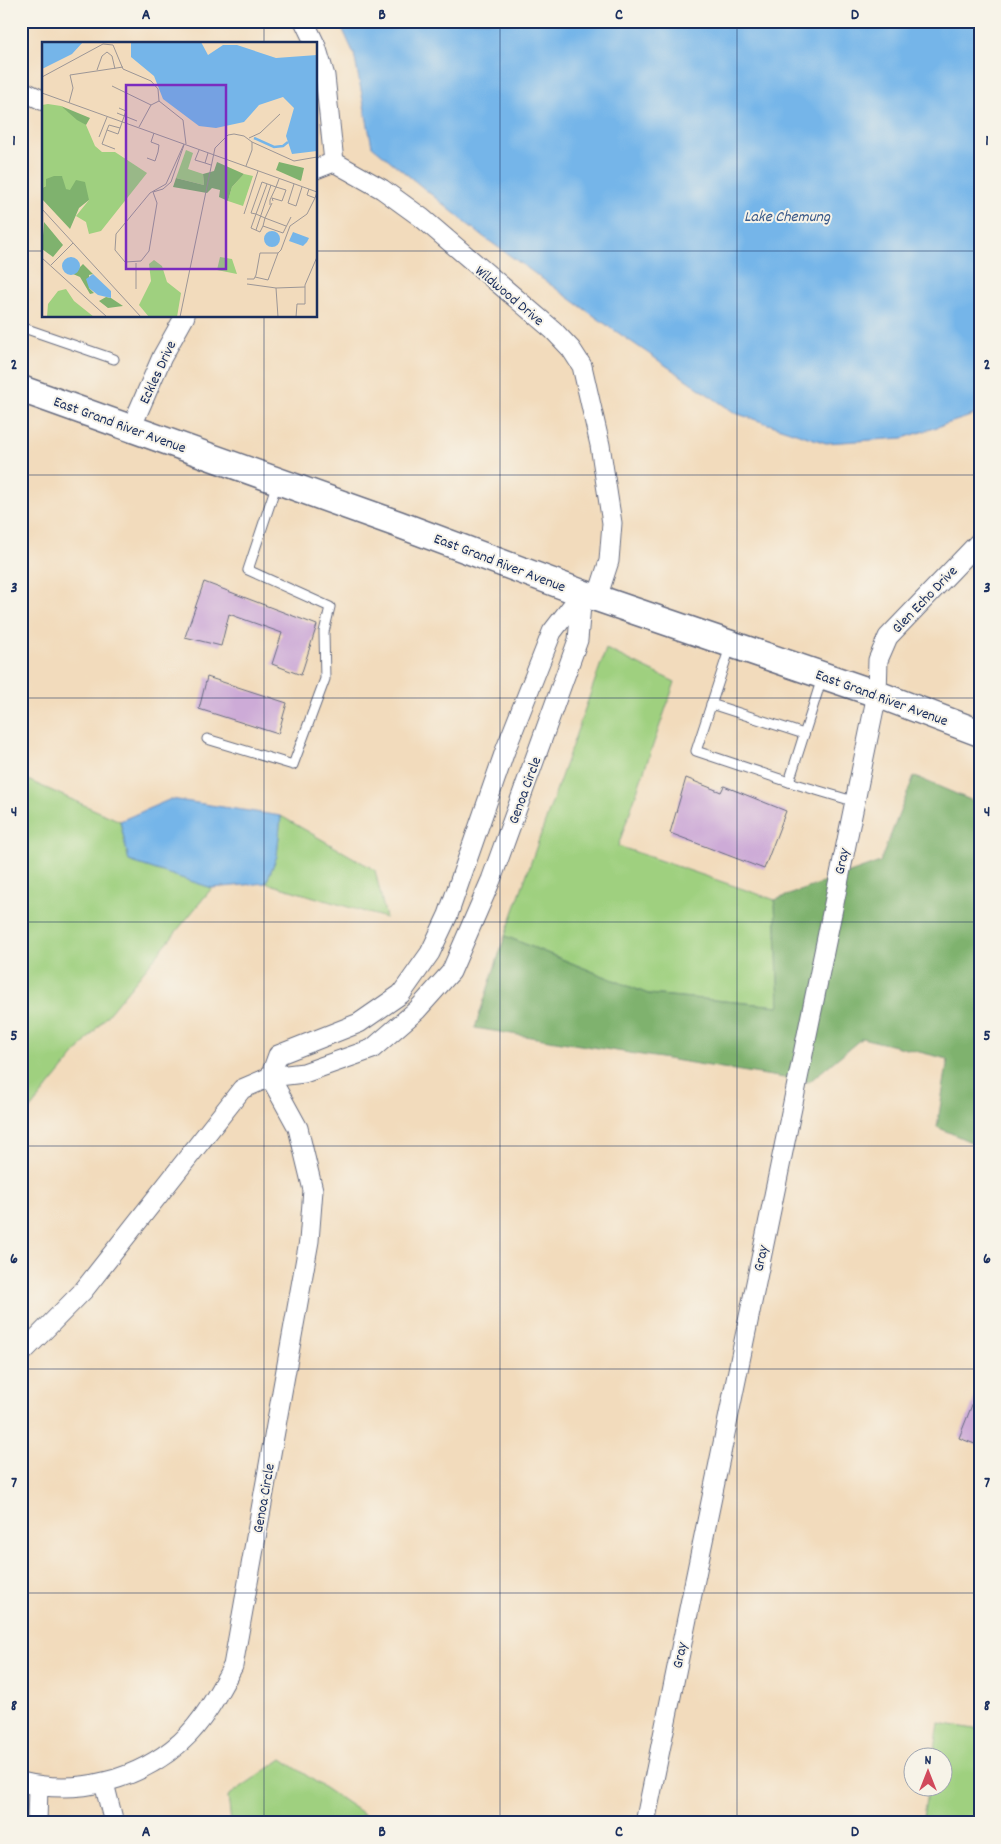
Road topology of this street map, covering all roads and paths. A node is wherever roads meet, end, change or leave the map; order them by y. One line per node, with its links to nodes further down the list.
1 (304, 21): 2 (street)
2 (314, 42)
3 (318, 52): 6 (street)
4 (21, 90): 5 (street)
5 (42, 100)
6 (334, 162): 7 (street); 15 (street, Wildwood Drive)
7 (318, 168)
8 (184, 318): 12 (street, Eckles Drive)
9 (21, 327): 10 (lane)
10 (114, 359)
11 (21, 389): 12 (main road, East Grand River Avenue)
12 (131, 428): 13 (main road, East Grand River Avenue)
13 (277, 481): 15 (main road, East Grand River Avenue); 24 (lane)
14 (980, 541): 19 (street, Glen Echo Drive)
15 (589, 596): 16 (main road, East Grand River Avenue); 18 (street, Genoa Circle); 20 (street, Genoa Circle)
16 (731, 644): 17 (main road, East Grand River Avenue); 21 (lane)
17 (823, 676): 19 (main road, East Grand River Avenue); 23 (lane)
18 (529, 690): 20 (street); 27 (street, Genoa Circle)
19 (877, 694): 22 (main road, East Grand River Avenue); 26 (street, Gray)
20 (557, 701): 28 (street, Genoa Circle)
21 (711, 704): 23 (lane); 25 (lane)
22 (980, 733)
23 (804, 734): 25 (lane)
24 (207, 739)
25 (789, 782): 26 (lane)
26 (853, 801): 37 (street, Gray)
27 (464, 868): 28 (street); 29 (street, Genoa Circle)
28 (491, 880): 30 (street, Genoa Circle)
29 (401, 994): 30 (street); 31 (street, Genoa Circle)
30 (417, 1010): 31 (street, Genoa Circle)
31 (270, 1077): 32 (street, Genoa Circle); 33 (street, Genoa Circle)
32 (21, 1354)
33 (104, 1783): 34 (street, Genoa Circle); 36 (street)
34 (30, 1784): 35 (street)
35 (36, 1823)
36 (114, 1823)
37 (645, 1823)

